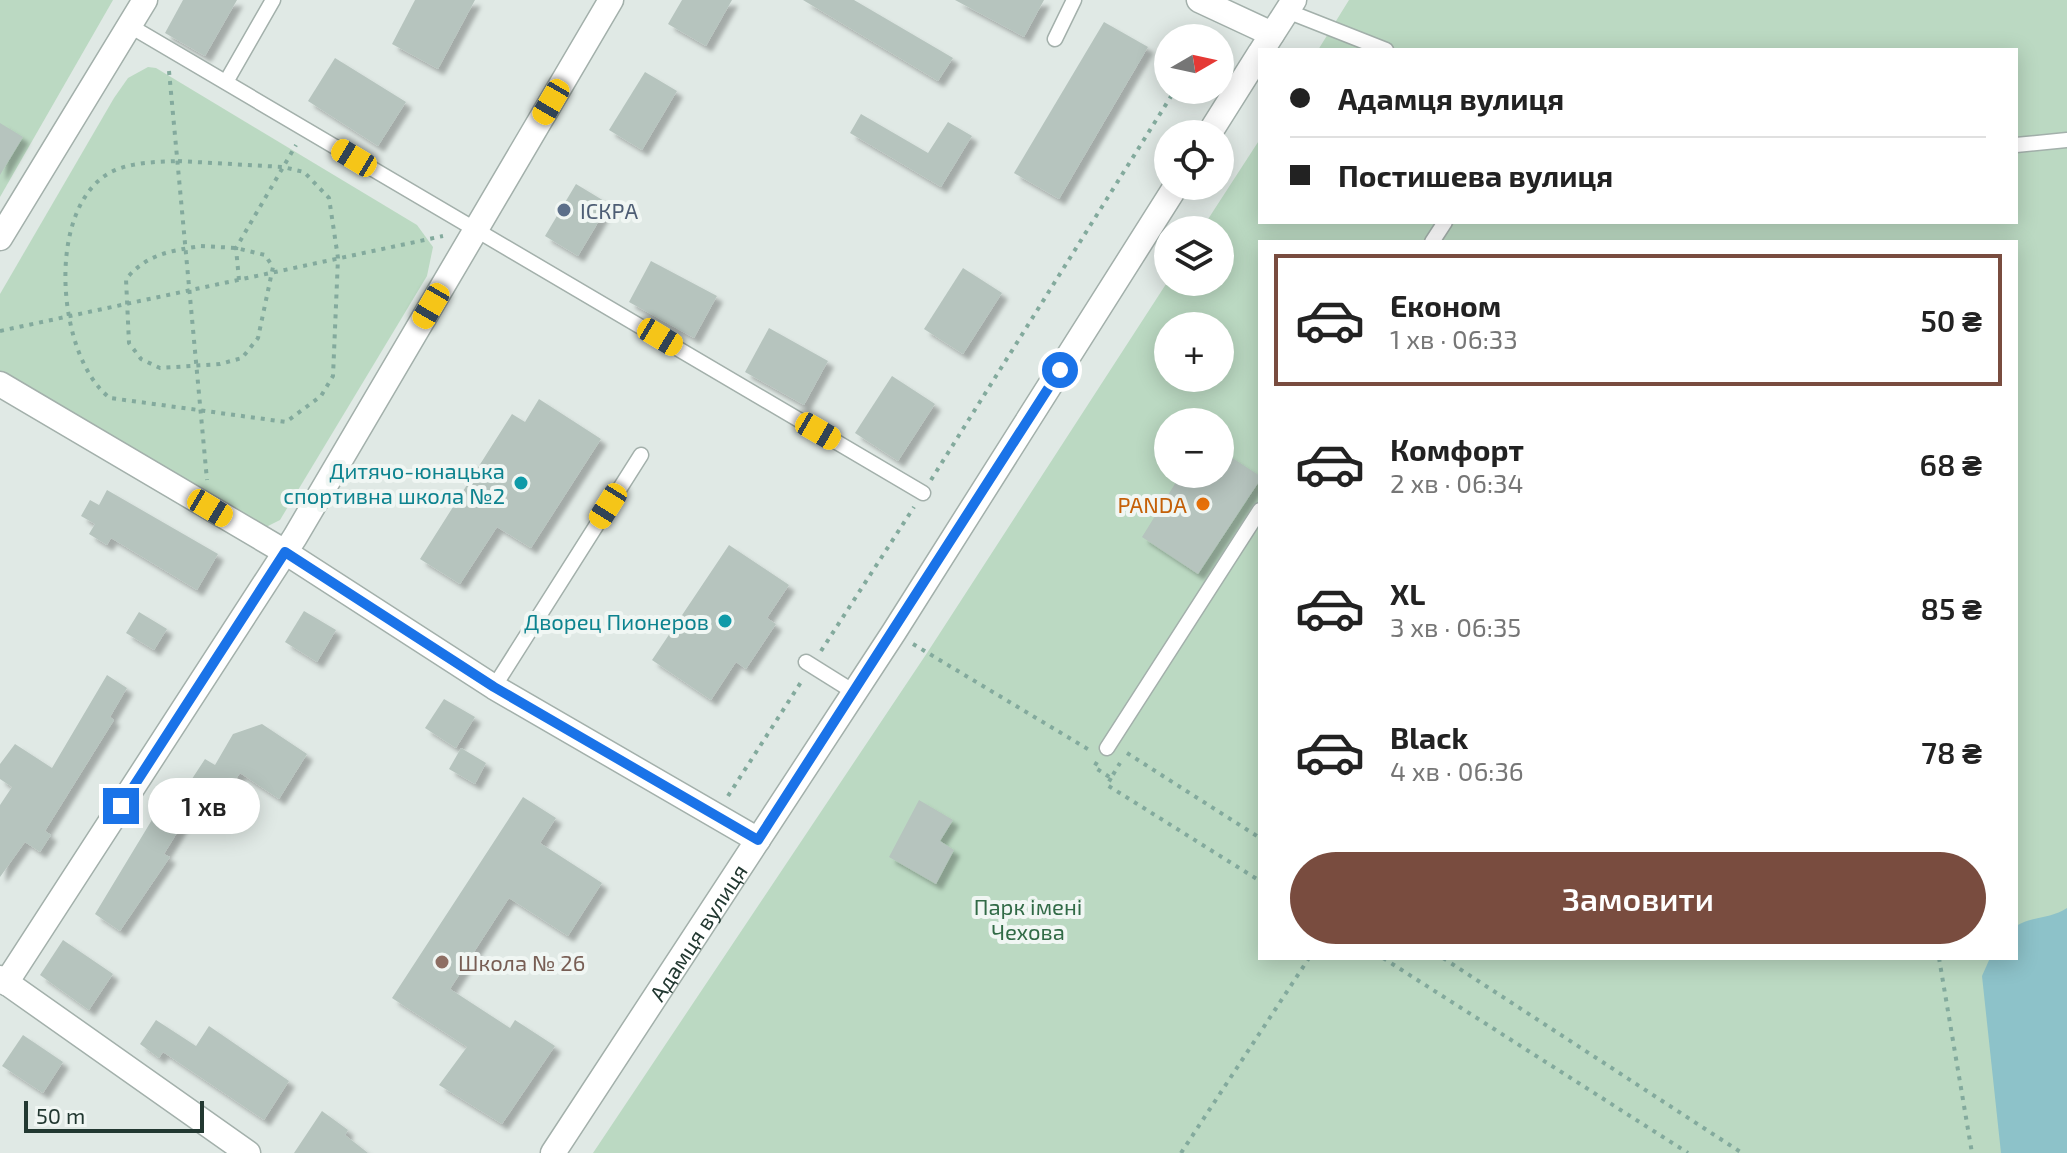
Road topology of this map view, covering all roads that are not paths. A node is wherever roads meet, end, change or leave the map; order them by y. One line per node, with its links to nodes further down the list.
1 (145, 0): 7 (street)
2 (273, 0): 12 (lane)
3 (611, 0): 17 (street)
4 (1074, 0): 8 (lane)
5 (1199, 0): 9 (street)
6 (1291, 6): 9 (street); 10 (lane)
7 (130, 26): 12 (lane); 18 (street)
8 (1055, 39)
9 (1265, 46)
10 (1382, 48)
11 (1258, 57): 13 (street)
12 (226, 82): 17 (lane)
13 (1218, 120)
14 (2067, 140): 15 (lane)
15 (2018, 145)
16 (1167, 200): 26 (street, Адамця вулиця)
17 (476, 229): 21 (lane); 23 (street)
18 (0, 238)
19 (0, 384): 23 (street)
20 (641, 455): 25 (lane)
21 (923, 493)
22 (1258, 513): 27 (lane)
23 (285, 552): 25 (street); 29 (street)
24 (806, 662): 26 (lane)
25 (494, 687): 28 (street)
26 (854, 692): 28 (street, Адамця вулиця)
27 (1107, 748)
28 (758, 840): 31 (street, Адамця вулиця)
29 (3, 981): 30 (street)
30 (248, 1153)
31 (553, 1153)

